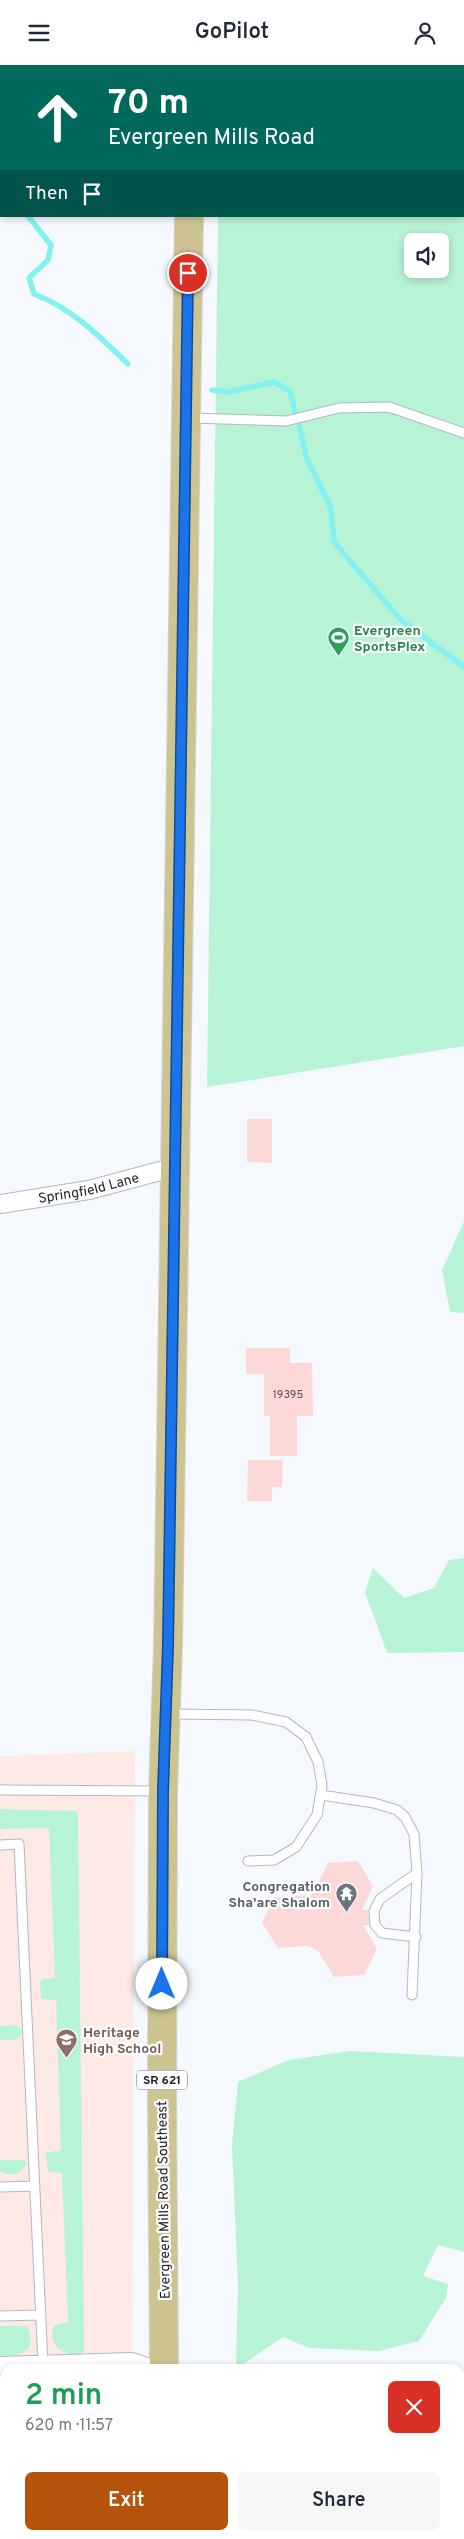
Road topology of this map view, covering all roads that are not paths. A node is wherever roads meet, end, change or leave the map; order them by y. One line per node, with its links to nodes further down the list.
1 (189, 217): 2 (main road, SR 621)
2 (187, 418): 3 (lane); 4 (main road, SR 621)
3 (464, 433)
4 (175, 1167): 5 (street, Springfield Lane); 6 (main road, SR 621)
5 (0, 1204)
6 (167, 1714): 8 (main road, SR 621); 9 (lane)
7 (0, 1790): 8 (lane)
8 (163, 1791): 22 (main road, Evergreen Mills Road Southeast / SR 621)
9 (321, 1795): 11 (lane); 12 (lane)
10 (0, 1845): 15 (lane)
11 (248, 1861)
12 (417, 1873): 13 (lane); 13 (lane)
13 (416, 1937): 14 (lane)
14 (412, 1995)
15 (35, 2186): 16 (lane); 17 (lane)
16 (0, 2187)
17 (41, 2315): 18 (lane); 19 (lane)
18 (0, 2316)
19 (43, 2364)
20 (73, 2364): 21 (street)
21 (138, 2364)
22 (164, 2364)

